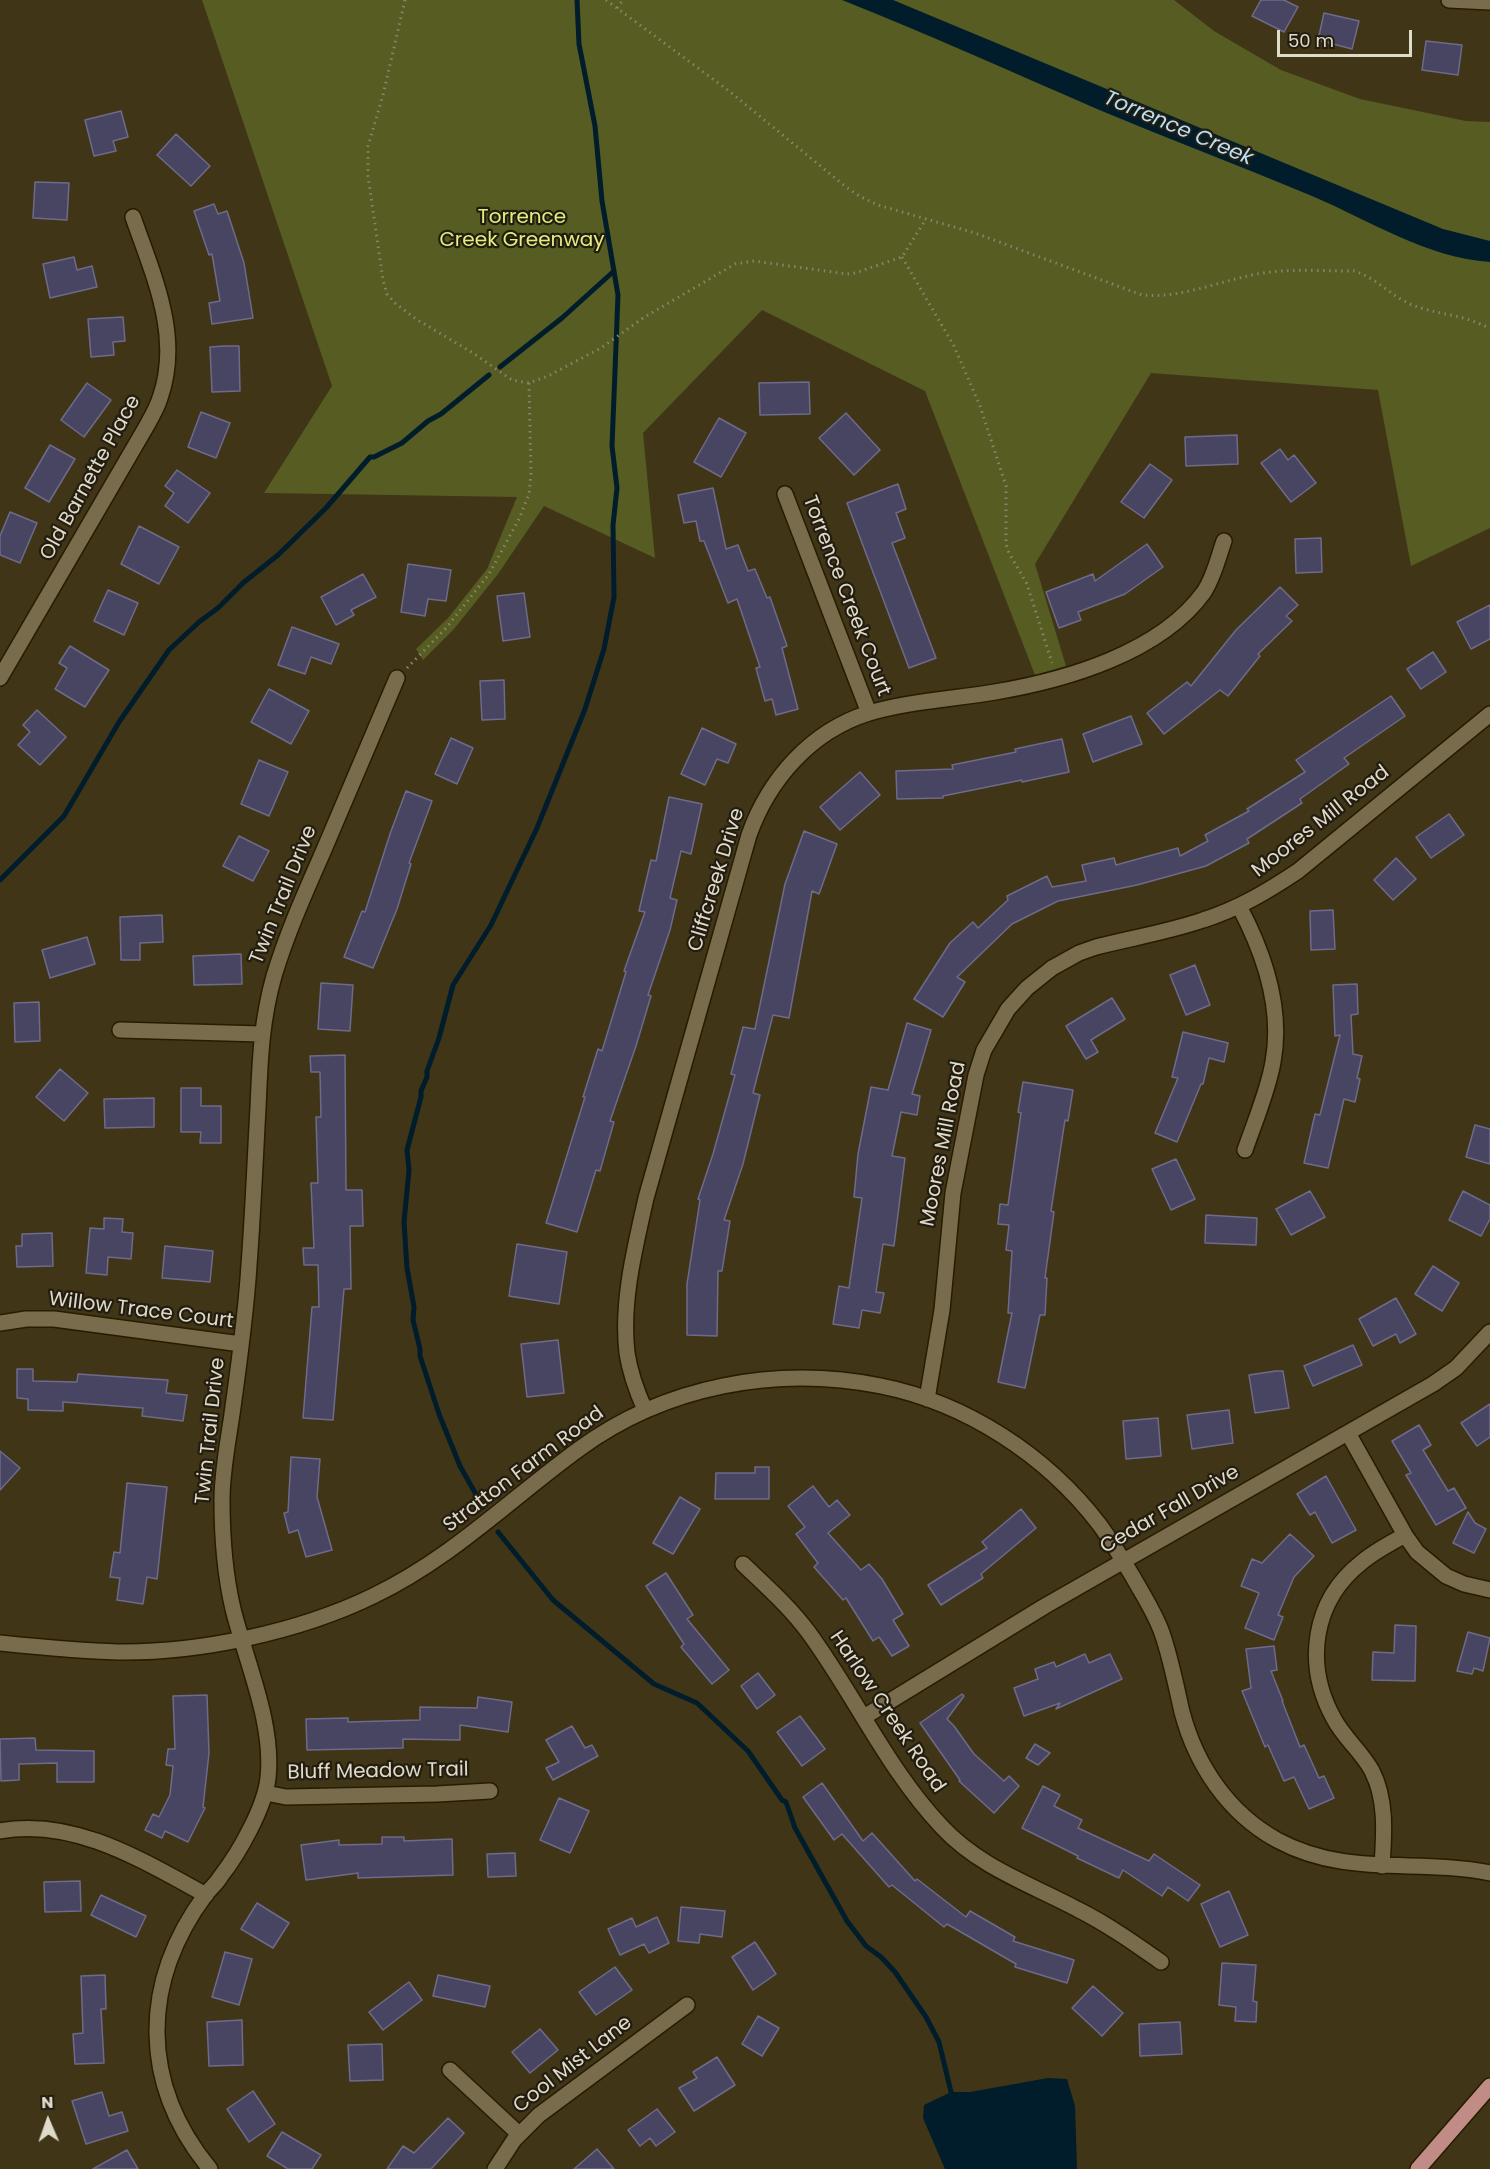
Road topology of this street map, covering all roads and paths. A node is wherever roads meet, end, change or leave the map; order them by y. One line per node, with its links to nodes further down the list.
1 (405, 0): 11 (path)
2 (606, 0): 6 (path)
3 (623, 0): 6 (path)
4 (1449, 0): 5 (street)
5 (1490, 2)
6 (617, 8): 8 (path)
7 (133, 217): 15 (street, Old Barnette Place)
8 (926, 219): 9 (path); 10 (path)
9 (902, 257): 11 (path); 14 (path)
10 (1490, 329)
11 (529, 383): 16 (path)
12 (785, 494): 17 (street, Torrence Creek Court)
13 (1224, 541): 14 (street, Cliffcreek Drive)
14 (1057, 677): 17 (street, Cliffcreek Drive)
15 (0, 678)
16 (397, 678): 21 (street, Twin Trail Drive)
17 (869, 713): 27 (street, Cliffcreek Drive)
18 (1490, 714): 19 (street, Moores Mill Road)
19 (1239, 906): 22 (street); 26 (street, Moores Mill Road)
20 (120, 1030): 21 (street)
21 (261, 1034): 25 (street, Twin Trail Drive)
22 (1245, 1150)
23 (0, 1323): 25 (street, Willow Trace Court)
24 (1490, 1332): 28 (street, Cedar Fall Drive)
25 (242, 1344): 33 (street, Twin Trail Drive)
26 (927, 1399): 27 (street, Stratton Farm Road); 30 (street, Stratton Farm Road)
27 (645, 1410): 33 (street, Stratton Farm Road)
28 (1348, 1433): 29 (street); 30 (street, Cedar Fall Drive)
29 (1405, 1534): 32 (street); 39 (street)
30 (1123, 1561): 35 (street, Cedar Fall Drive); 39 (street, Stratton Farm Road)
31 (743, 1564): 35 (street, Harlow Creek Road)
32 (1490, 1590)
33 (241, 1639): 34 (street, Stratton Farm Road); 37 (street, Twin Trail Drive)
34 (0, 1643)
35 (864, 1717): 42 (street, Harlow Creek Road)
36 (490, 1791): 37 (street, Bluff Meadow Trail)
37 (266, 1793): 41 (street, Twin Trail Drive)
38 (0, 1831): 41 (street)
39 (1382, 1866): 40 (street, Stratton Farm Road)
40 (1490, 1873)
41 (206, 1895): 47 (street, Twin Trail Drive)
42 (1161, 1962)
43 (687, 2005): 46 (street, Cool Mist Lane)
44 (450, 2070): 46 (street)
45 (1490, 2086): 49 (main road)
46 (519, 2134): 48 (street, Cool Mist Lane)
47 (210, 2169)
48 (495, 2169)
49 (1418, 2169)

